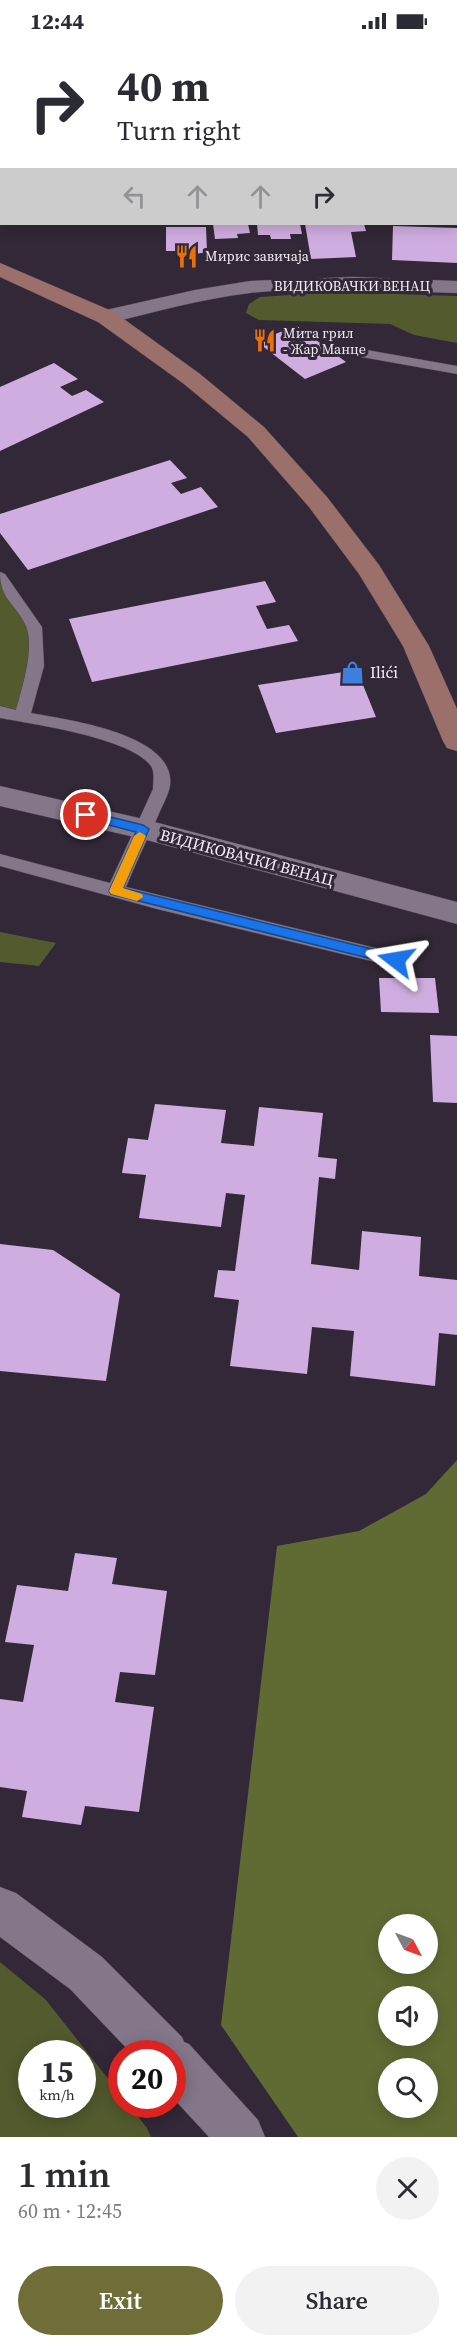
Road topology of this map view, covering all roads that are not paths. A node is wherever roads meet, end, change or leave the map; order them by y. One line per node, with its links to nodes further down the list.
1 (0, 269): 3 (main road)
2 (457, 287): 3 (street, ВИДИКОВАЧКИ ВЕНАЦ)
3 (106, 317): 9 (main road)
4 (361, 354): 5 (lane)
5 (457, 370)
6 (0, 577): 8 (lane)
7 (0, 712): 8 (lane)
8 (22, 717): 11 (lane)
9 (457, 741)
10 (0, 796): 11 (street, ВИДИКОВАЧКИ ВЕНАЦ)
11 (143, 829): 13 (lane); 14 (street, ВИДИКОВАЧКИ ВЕНАЦ)
12 (0, 860): 13 (lane)
13 (115, 891): 15 (lane)
14 (457, 913)
15 (396, 960)
16 (0, 1909): 17 (street)
17 (151, 2040)
18 (186, 2076): 19 (street)
19 (241, 2137)

